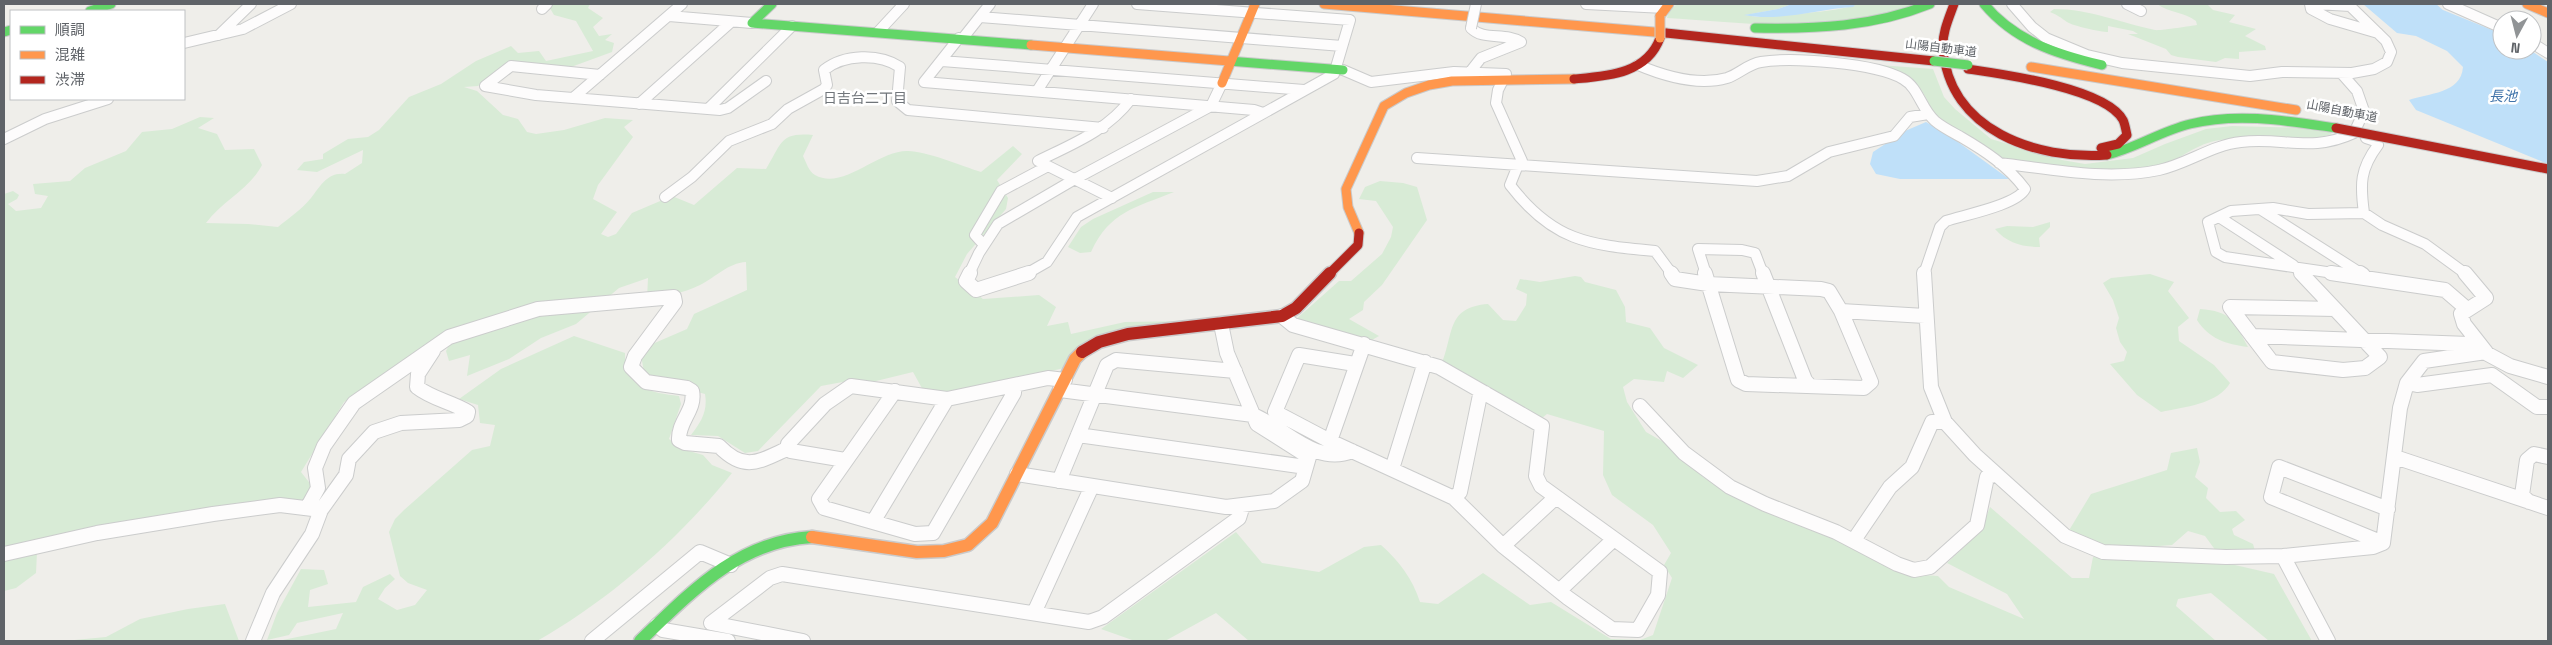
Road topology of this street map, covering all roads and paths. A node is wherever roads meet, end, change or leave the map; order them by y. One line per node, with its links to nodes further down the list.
1 (111, 4): 29 (main road)
2 (251, 4): 45 (street)
3 (291, 4): 45 (street)
4 (682, 4): 33 (street)
5 (772, 4): 37 (main road)
6 (904, 4): 43 (street)
7 (990, 4): 34 (street)
8 (1093, 4): 40 (street)
9 (1137, 4): 27 (street)
10 (1324, 4): 53 (main road)
11 (1399, 4): 26 (main road, 山陽自動車道)
12 (1476, 4): 59 (street, bridge)
13 (1586, 4): 30 (street)
14 (1930, 4): 42 (main road)
15 (1954, 4): 76 (main road)
16 (1966, 4): 35 (main road)
17 (1984, 4): 72 (main road)
18 (2012, 4): 60 (street)
19 (2127, 4): 31 (street)
20 (2310, 4): 44 (street)
21 (2315, 4): 25 (street)
22 (2448, 4): 39 (street)
23 (2527, 4): 32 (main road)
24 (2537, 4): 28 (main road)
25 (2350, 5): 44 (street)
26 (1439, 7): 38 (main road); 53 (main road, 山陽自動車道)
27 (1254, 8): 47 (main road); 51 (street)
28 (2548, 8)
29 (93, 10)
30 (1664, 10): 56 (main road, bridge)
31 (2141, 11)
32 (2548, 12)
33 (669, 16): 36 (street); 61 (street)
34 (980, 17): 40 (street); 46 (street)
35 (1962, 18)
36 (731, 22): 37 (street); 70 (street)
37 (752, 23): 41 (main road)
38 (1691, 23)
39 (2492, 24)
40 (1079, 25): 47 (street); 50 (street)
41 (792, 26): 43 (main road); 73 (street)
42 (1744, 27)
43 (878, 32): 46 (main road)
44 (2378, 33): 60 (street)
45 (219, 35): 49 (street)
46 (961, 38): 50 (main road); 54 (street)
47 (1241, 38): 51 (street); 52 (main road)
48 (1955, 42): 55 (main road)
49 (185, 43)
50 (1065, 46): 52 (main road); 57 (street)
51 (1342, 46): 58 (street)
52 (1232, 60): 58 (main road); 64 (main road)
53 (1935, 60): 55 (main road, bridge)
54 (942, 61): 57 (street); 66 (street)
55 (1967, 64): 76 (main road, 山陽自動車道)
56 (1638, 65): 62 (main road); 75 (street)
57 (1051, 69): 64 (street); 66 (street)
58 (1339, 69): 59 (street); 65 (street)
59 (1470, 72): 62 (street)
60 (2342, 74): 78 (street)
61 (600, 75): 67 (street); 67 (street)
62 (1505, 79): 84 (street); 102 (main road)
63 (766, 81): 73 (street)
64 (1222, 83): 65 (street); 71 (street)
65 (1304, 90): 74 (street)
66 (1036, 91): 68 (street)
67 (573, 98): 70 (street)
68 (1131, 99): 71 (street); 77 (street)
69 (105, 100): 79 (street)
70 (639, 104): 73 (street)
71 (1212, 106): 74 (street); 88 (street)
72 (2304, 108)
73 (708, 109)
74 (1263, 113): 90 (street)
75 (1928, 114): 83 (street); 84 (street)
76 (2340, 122): 82 (main road, 山陽自動車道); 86 (main road, 山陽自動車道, bridge)
77 (1103, 128): 85 (street); 89 (street)
78 (2354, 133): 80 (street); 83 (street)
79 (4, 139)
80 (2375, 141): 87 (street); 92 (street)
81 (1417, 158): 84 (street)
82 (2548, 161)
83 (1999, 163): 103 (street)
84 (1518, 165): 97 (street)
85 (1048, 166): 88 (street); 94 (street)
86 (2548, 168)
87 (2548, 178)
88 (1075, 179): 90 (street); 94 (street)
89 (665, 196)
90 (1112, 198): 94 (street)
91 (2260, 209): 92 (street); 93 (street); 96 (street)
92 (2364, 213): 100 (street)
93 (2219, 217): 95 (street); 95 (street)
94 (984, 244)
95 (2296, 268): 96 (street); 99 (street)
96 (2364, 278): 100 (street)
97 (1708, 284): 98 (street); 98 (street); 117 (street)
98 (1769, 287): 101 (street); 117 (street)
99 (2335, 309): 105 (street); 106 (street)
100 (2468, 309): 109 (street)
101 (1841, 311): 103 (street); 117 (street)
102 (1282, 316): 104 (main road); 107 (street)
103 (1926, 316): 125 (street)
104 (1221, 324): 112 (street); 116 (main road)
105 (2252, 336): 106 (street); 106 (street)
106 (2364, 340): 109 (street)
107 (1364, 344): 110 (street); 111 (street)
108 (438, 345): 128 (street); 144 (street); 144 (street)
109 (2483, 353): 113 (street); 114 (street)
110 (1425, 362): 119 (street); 134 (street)
111 (1356, 364): 127 (street); 127 (street)
112 (1235, 371): 120 (street); 124 (street)
113 (2548, 378)
114 (2407, 383): 123 (street); 130 (street)
115 (1014, 385): 116 (street); 121 (street); 146 (street)
116 (1062, 385): 120 (street); 135 (main road)
117 (1810, 386)
118 (895, 391): 121 (street); 128 (street); 132 (street)
119 (1485, 393): 139 (street); 140 (street)
120 (1094, 394): 124 (street); 126 (street)
121 (946, 399): 146 (street)
122 (1640, 406): 148 (street)
123 (2548, 407)
124 (1253, 415): 129 (street); 133 (street)
125 (1945, 422): 136 (street); 148 (street)
126 (1078, 435): 133 (street); 137 (street)
127 (1330, 441): 129 (street)
128 (789, 448): 132 (street)
129 (1352, 451): 134 (street)
130 (2396, 457): 141 (street); 145 (street)
131 (2548, 457): 141 (street)
132 (845, 460): 146 (street)
133 (1306, 468): 142 (street)
134 (1392, 469): 139 (street)
135 (1017, 474): 137 (street); 153 (main road)
136 (1995, 475): 148 (street); 152 (street)
137 (1058, 481): 138 (street)
138 (1092, 486): 142 (street); 155 (street)
139 (1454, 498): 150 (street)
140 (1555, 498): 147 (street); 150 (street)
141 (2529, 502): 143 (street)
142 (1243, 505): 155 (street)
143 (2548, 508)
144 (314, 509): 151 (street); 157 (street)
145 (2388, 509): 149 (street); 149 (street)
146 (873, 522)
147 (1614, 539): 154 (street); 154 (street)
148 (1854, 540)
149 (2383, 543): 152 (street)
150 (1503, 546): 154 (street)
151 (4, 554)
152 (2282, 556): 162 (street)
153 (731, 565): 156 (main road); 158 (street)
154 (1559, 591)
155 (1034, 612): 161 (street)
156 (656, 625): 159 (main road); 160 (street)
157 (254, 641)
158 (592, 641)
159 (640, 641)
160 (728, 641)
161 (804, 641)
162 (2328, 641)

